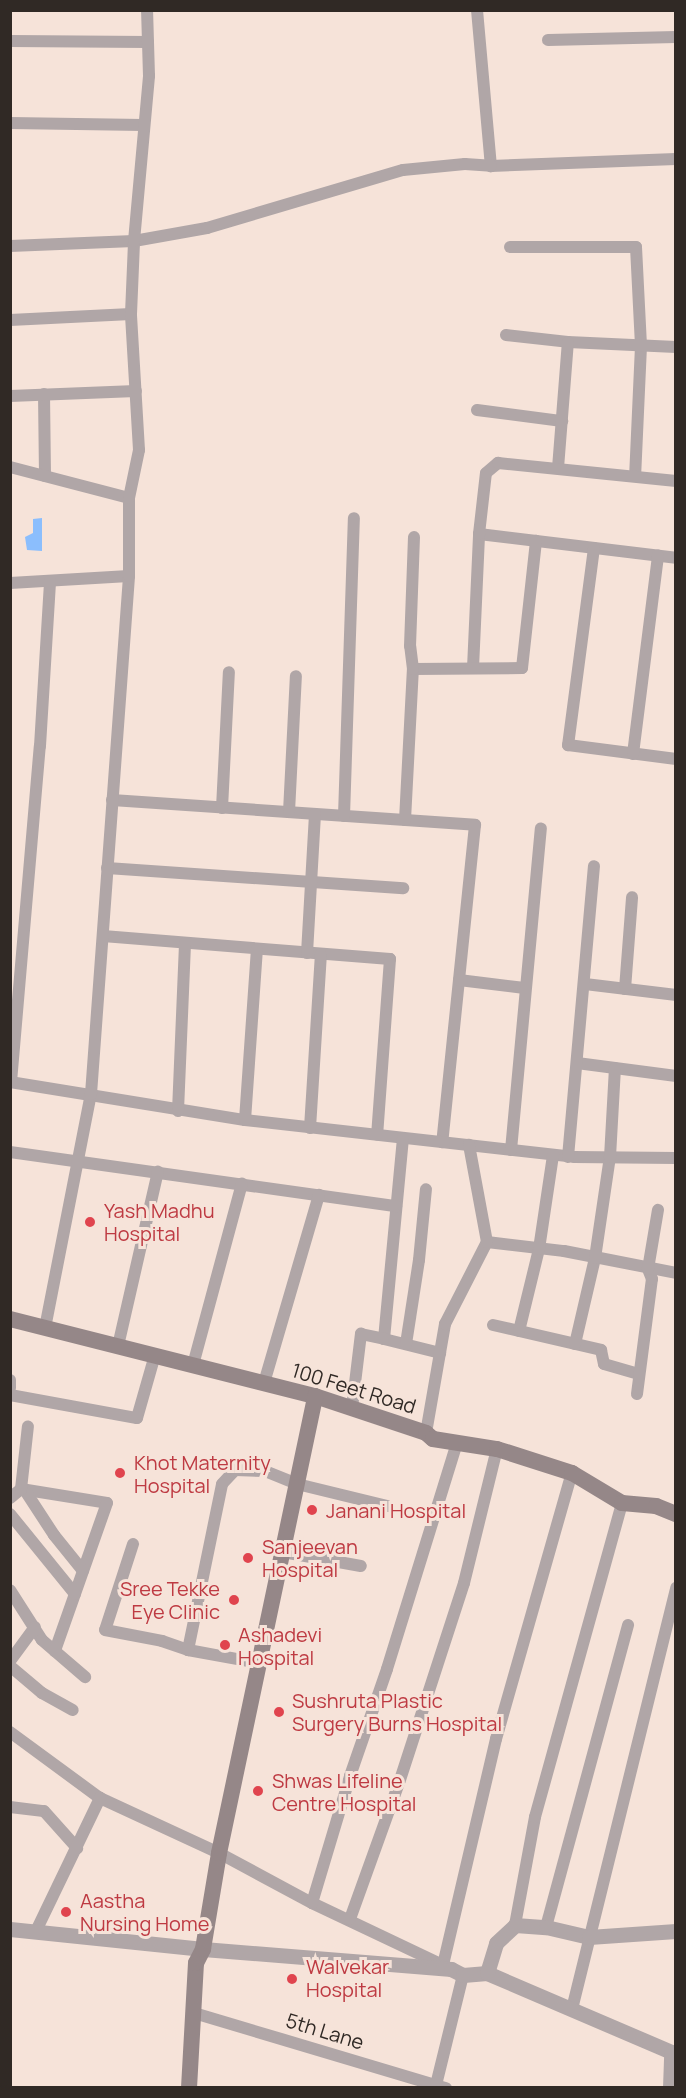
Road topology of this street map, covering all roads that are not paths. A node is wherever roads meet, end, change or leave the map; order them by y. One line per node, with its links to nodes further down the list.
1 (147, 10): 6 (street)
2 (477, 10): 10 (street)
3 (675, 37): 4 (street)
4 (548, 40)
5 (10, 41): 6 (street)
6 (148, 42): 8 (street)
7 (10, 123): 8 (street)
8 (143, 125): 11 (street)
9 (675, 159): 10 (street)
10 (491, 166): 11 (street)
11 (134, 242): 12 (street); 14 (street)
12 (10, 246)
13 (510, 247): 18 (street)
14 (131, 314): 15 (street); 20 (street)
15 (10, 320)
16 (506, 335): 17 (street)
17 (568, 342): 18 (street); 24 (street)
18 (641, 346): 19 (street); 28 (street)
19 (675, 347)
20 (136, 391): 21 (street); 30 (street)
21 (44, 394): 22 (street); 27 (street)
22 (10, 396)
23 (477, 410): 24 (street)
24 (562, 421): 26 (street)
25 (10, 467): 27 (street)
26 (558, 468): 28 (street); 32 (street)
27 (45, 476): 30 (street)
28 (635, 476): 29 (street)
29 (675, 481)
30 (129, 498): 38 (street)
31 (354, 518): 51 (street)
32 (479, 534): 34 (street); 41 (street)
33 (414, 537): 42 (street)
34 (536, 541): 35 (street); 41 (street)
35 (594, 548): 36 (street); 45 (street)
36 (658, 556): 37 (street); 45 (street)
37 (675, 558)
38 (129, 576): 39 (street); 47 (street)
39 (50, 581): 40 (street); 59 (street)
40 (10, 583)
41 (473, 668): 42 (street)
42 (412, 669): 52 (street)
43 (229, 672): 48 (street)
44 (296, 676): 49 (street)
45 (633, 753): 46 (street)
46 (675, 759)
47 (112, 800): 48 (street); 55 (street)
48 (222, 807): 49 (street)
49 (289, 812): 50 (street)
50 (315, 814): 51 (street); 56 (street)
51 (344, 816): 52 (street)
52 (405, 820): 65 (street)
53 (541, 828): 67 (street)
54 (594, 866): 66 (street)
55 (107, 868): 56 (street); 60 (street)
56 (311, 882): 57 (street); 63 (street)
57 (403, 888)
58 (632, 897): 69 (street)
59 (17, 925): 68 (street)
60 (103, 936): 61 (street); 75 (street)
61 (185, 943): 62 (street); 76 (street)
62 (257, 949): 63 (street); 77 (street)
63 (307, 953): 64 (street)
64 (321, 954): 78 (street); 79 (street)
65 (459, 980): 67 (street); 81 (street)
66 (585, 984): 69 (street); 71 (street)
67 (525, 988): 83 (street)
68 (14, 989): 74 (street)
69 (625, 989): 70 (street)
70 (675, 995)
71 (577, 1063): 72 (street); 86 (street)
72 (615, 1068): 73 (street); 87 (street)
73 (675, 1076)
74 (11, 1082): 75 (street)
75 (91, 1094): 76 (street); 89 (street)
76 (178, 1111): 77 (street)
77 (245, 1120): 78 (street)
78 (310, 1128): 79 (street)
79 (377, 1135): 80 (street)
80 (403, 1138): 81 (street); 94 (street)
81 (442, 1142): 82 (street)
82 (469, 1145): 83 (street); 96 (street)
83 (511, 1150): 85 (street)
84 (10, 1152): 89 (street)
85 (553, 1155): 86 (street); 97 (street)
86 (568, 1156): 87 (street)
87 (610, 1157): 88 (street); 98 (street)
88 (675, 1158)
89 (79, 1162): 90 (street); 103 (street)
90 (158, 1172): 91 (street); 108 (street)
91 (242, 1183): 93 (street); 111 (street)
92 (426, 1189): 106 (street)
93 (319, 1195): 94 (street); 114 (street)
94 (396, 1206): 105 (street)
95 (658, 1210): 99 (street)
96 (487, 1242): 97 (street); 109 (street)
97 (538, 1249): 98 (street); 104 (street)
98 (596, 1258): 99 (street); 107 (street)
99 (648, 1269): 100 (street); 112 (street)
100 (675, 1274)
101 (10, 1319): 103 (main road, 100 Feet Road)
102 (493, 1325): 104 (street)
103 (45, 1328): 108 (main road, 100 Feet Road)
104 (519, 1331): 107 (street)
105 (384, 1339): 106 (street); 119 (street)
106 (406, 1344): 109 (street)
107 (575, 1344): 112 (street)
108 (118, 1346): 110 (main road, 100 Feet Road)
109 (440, 1353): 121 (street)
110 (154, 1355): 111 (main road, 100 Feet Road); 117 (street)
111 (193, 1365): 114 (main road, 100 Feet Road)
112 (639, 1374): 116 (street)
113 (10, 1380): 115 (street)
114 (264, 1383): 118 (main road, 100 Feet Road)
115 (10, 1388)
116 (637, 1394)
117 (10, 1395)
118 (315, 1396): 119 (main road, 100 Feet Road); 125 (main road)
119 (352, 1408): 121 (main road, 100 Feet Road)
120 (28, 1426): 126 (street)
121 (426, 1433): 122 (main road, 100 Feet Road)
122 (457, 1443): 123 (main road, 100 Feet Road); 155 (street)
123 (497, 1449): 124 (main road, 100 Feet Road); 156 (street)
124 (572, 1473): 128 (main road, 100 Feet Road); 164 (street)
125 (297, 1484): 129 (street); 133 (main road); 141 (street)
126 (22, 1489): 127 (street); 135 (street); 135 (street)
127 (10, 1498)
128 (622, 1503): 131 (main road, 100 Feet Road); 157 (street)
129 (387, 1506)
130 (10, 1514): 138 (street)
131 (675, 1514)
132 (133, 1544): 141 (street)
133 (282, 1552): 134 (street); 144 (main road)
134 (361, 1566)
135 (83, 1571): 138 (street)
136 (675, 1588): 162 (street)
137 (10, 1590): 140 (street)
138 (75, 1594): 142 (street)
139 (628, 1625): 158 (street)
140 (34, 1628): 142 (street); 143 (street)
141 (188, 1650): 144 (street)
142 (55, 1651): 146 (street)
143 (10, 1661)
144 (259, 1663): 154 (main road)
145 (10, 1666): 147 (street)
146 (85, 1677)
147 (73, 1710)
148 (10, 1732): 150 (street)
149 (10, 1742): 150 (street)
150 (24, 1743): 151 (street)
151 (100, 1798): 153 (street); 154 (street)
152 (10, 1807): 153 (street)
153 (77, 1848): 160 (street)
154 (219, 1853): 155 (street); 163 (main road)
155 (312, 1903): 156 (street)
156 (350, 1919): 164 (street)
157 (515, 1925): 158 (street); 165 (street)
158 (546, 1927): 162 (street)
159 (10, 1929): 160 (street)
160 (36, 1931): 163 (street)
161 (675, 1931): 162 (street)
162 (589, 1937): 166 (street)
163 (203, 1949): 164 (street); 167 (main road)
164 (452, 1970): 165 (street); 169 (street)
165 (486, 1973): 166 (street)
166 (572, 2009): 168 (street)
167 (194, 2013): 169 (street, 5th Lane); 170 (main road)
168 (673, 2053): 171 (street)
169 (441, 2086)
170 (189, 2088)
171 (670, 2088)

